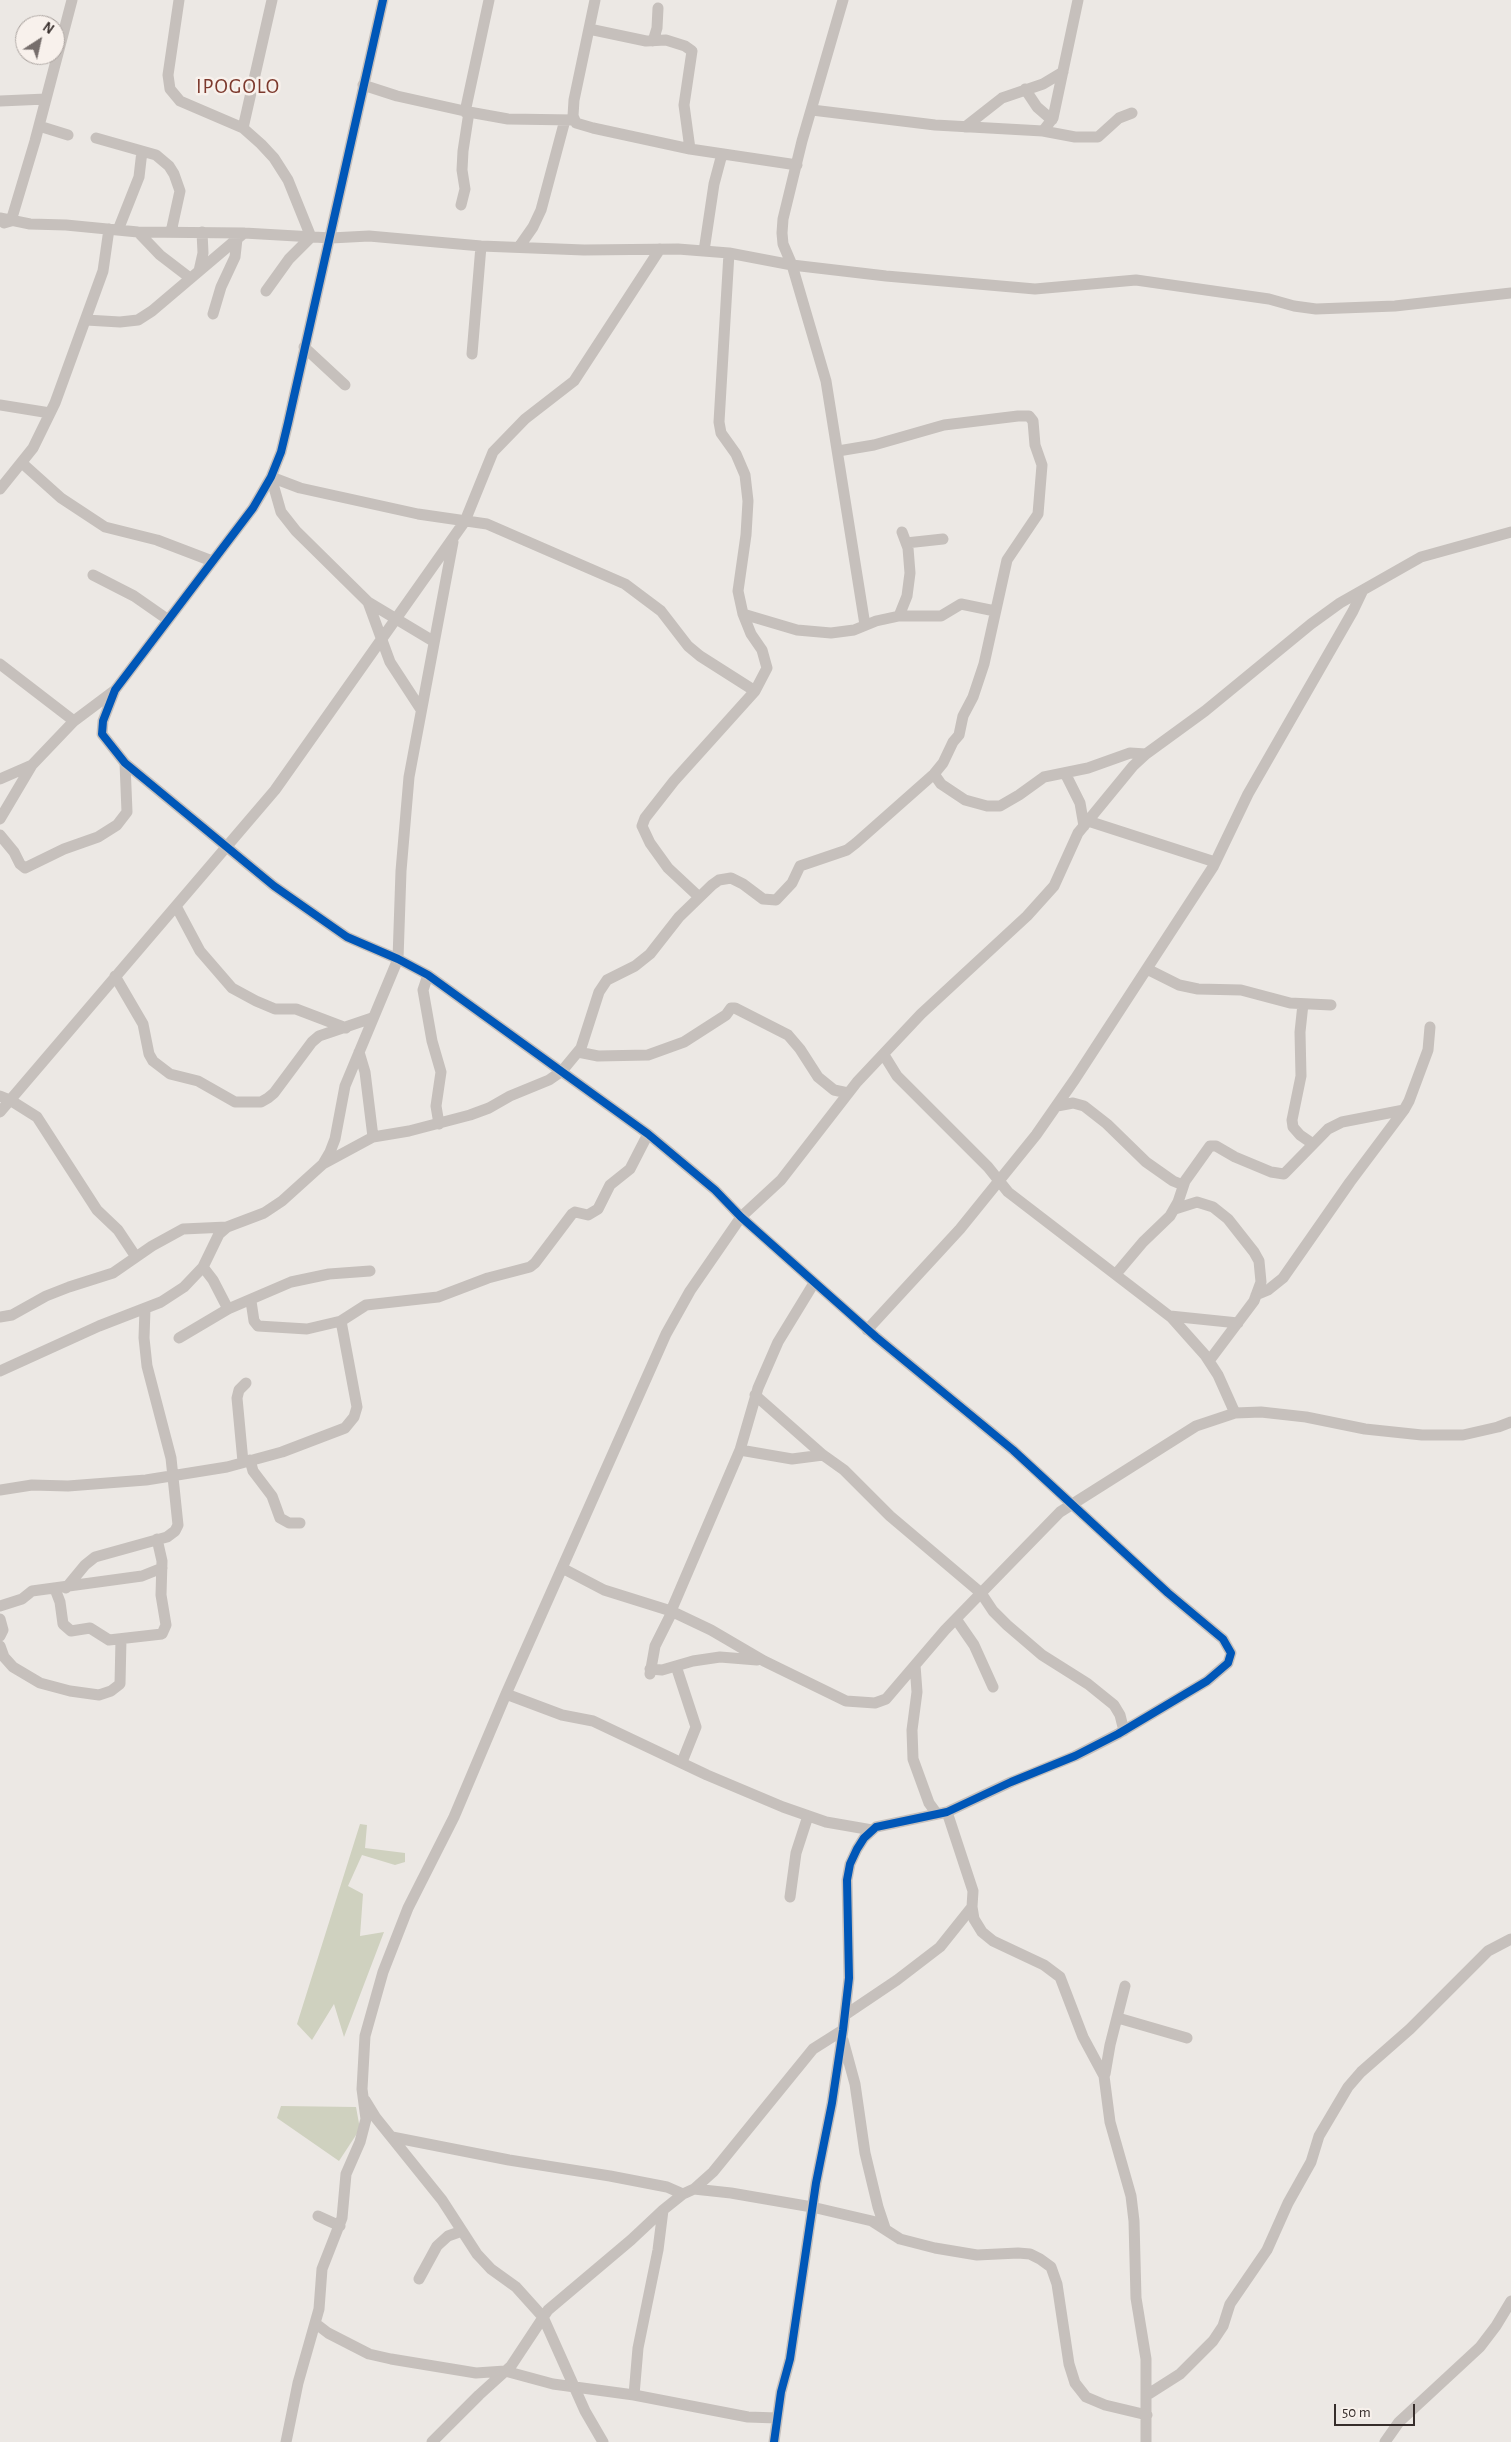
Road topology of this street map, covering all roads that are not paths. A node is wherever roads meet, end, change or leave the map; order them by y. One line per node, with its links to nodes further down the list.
1 (72, 0): 15 (street)
2 (179, 0): 24 (street)
3 (272, 0): 24 (street)
4 (383, 0): 13 (street)
5 (489, 0): 18 (street)
6 (595, 0): 10 (street)
7 (843, 0): 17 (street)
8 (1078, 0): 12 (street)
9 (658, 8): 11 (street)
10 (588, 29): 11 (street); 20 (street)
11 (653, 41): 28 (street)
12 (1063, 72): 14 (street); 21 (street)
13 (363, 85): 18 (street); 40 (street)
14 (1024, 89): 21 (street); 23 (street)
15 (46, 99): 16 (street); 22 (street)
16 (0, 101)
17 (812, 110): 23 (street); 31 (street)
18 (467, 112): 20 (street); 32 (street)
19 (1132, 113): 25 (street)
20 (569, 120): 28 (street); 42 (street)
21 (1052, 120): 25 (street)
22 (39, 126): 26 (street); 33 (street)
23 (965, 127): 25 (street)
24 (243, 128): 39 (street)
25 (1043, 131)
26 (68, 135)
27 (96, 138): 29 (street)
28 (690, 149): 30 (street)
29 (142, 151): 34 (street); 36 (street)
30 (722, 154): 31 (street); 44 (street)
31 (797, 165): 46 (street)
32 (461, 205)
33 (4, 221): 34 (street)
34 (113, 229): 35 (street); 51 (street)
35 (138, 232): 36 (street); 47 (street)
36 (172, 232): 37 (street)
37 (202, 232): 38 (street); 47 (street)
38 (241, 236): 39 (street); 47 (street); 50 (street)
39 (311, 237): 40 (street); 48 (street)
40 (331, 238): 41 (street); 52 (street)
41 (481, 246): 42 (street); 53 (street)
42 (519, 247): 43 (street)
43 (660, 249): 44 (street); 61 (street)
44 (704, 251): 45 (street)
45 (730, 253): 46 (street); 70 (street)
46 (792, 265): 49 (street); 57 (street)
47 (195, 274): 51 (street)
48 (266, 291)
49 (1511, 294)
50 (213, 314)
51 (86, 320): 56 (street)
52 (304, 347): 54 (street); 59 (street)
53 (472, 354)
54 (345, 385)
55 (0, 405): 56 (street)
56 (50, 413): 58 (street)
57 (838, 451): 69 (street); 74 (street)
58 (22, 463): 60 (street); 65 (street)
59 (271, 477): 61 (street); 65 (street); 68 (street)
60 (0, 489)
61 (465, 521): 63 (street); 79 (street)
62 (1511, 532): 67 (street)
63 (453, 539): 73 (street); 75 (street)
64 (943, 539): 71 (street)
65 (212, 561): 72 (street)
66 (93, 575): 72 (street)
67 (1363, 590): 82 (street); 92 (street)
68 (368, 602): 73 (street); 76 (street)
69 (995, 611): 71 (street); 86 (street)
70 (743, 614): 74 (street); 79 (street)
71 (899, 616): 74 (street)
72 (167, 620): 78 (street)
73 (396, 620): 75 (street); 76 (street)
74 (865, 625)
75 (433, 640): 80 (street)
76 (382, 641): 80 (street); 91 (street)
77 (0, 664): 81 (street)
78 (115, 690): 81 (street); 83 (street)
79 (756, 690): 93 (street)
80 (420, 708): 95 (street)
81 (74, 721): 84 (street)
82 (1146, 754): 85 (street); 89 (street)
83 (125, 763): 90 (street); 91 (street)
84 (32, 766): 87 (street); 88 (street)
85 (1065, 772): 86 (street); 89 (street)
86 (934, 774): 93 (street)
87 (0, 779)
88 (0, 819)
89 (1086, 823): 92 (street); 106 (street)
90 (0, 835)
91 (226, 847): 94 (street); 95 (street)
92 (1215, 862): 96 (street)
93 (698, 896): 105 (street)
94 (176, 906): 98 (street); 102 (street)
95 (398, 959): 97 (street); 101 (street)
96 (1147, 969): 99 (street); 110 (street)
97 (428, 975): 107 (street); 113 (street)
98 (115, 976): 102 (street); 109 (street)
99 (1303, 1004): 100 (street); 116 (street)
100 (1331, 1005)
101 (372, 1018): 102 (street); 104 (street)
102 (346, 1028)
103 (1430, 1028): 111 (street)
104 (359, 1052): 115 (street); 117 (street)
105 (578, 1052): 107 (street); 108 (street)
106 (884, 1055): 108 (street); 118 (street)
107 (562, 1071): 113 (street); 114 (street)
108 (848, 1093): 121 (street)
109 (5, 1098): 112 (street); 123 (street)
110 (1057, 1106): 118 (street); 119 (street)
111 (1404, 1110): 116 (street); 128 (street)
112 (0, 1112)
113 (439, 1124): 115 (street)
114 (648, 1134): 121 (street); 134 (street)
115 (373, 1137): 117 (street)
116 (1313, 1144): 119 (street)
117 (323, 1164): 122 (street)
118 (998, 1179): 126 (street); 136 (street)
119 (1183, 1185): 120 (street)
120 (1176, 1208): 126 (street); 128 (street)
121 (741, 1217): 127 (street); 153 (street)
122 (227, 1227): 123 (street); 124 (street)
123 (136, 1257): 133 (street)
124 (203, 1267): 130 (street); 131 (street)
125 (370, 1271): 129 (street)
126 (1116, 1274): 132 (street)
127 (814, 1283): 136 (street); 141 (street)
128 (1256, 1295): 135 (street)
129 (251, 1301): 130 (street); 134 (street)
130 (228, 1309): 137 (street)
131 (145, 1310): 139 (street); 147 (street)
132 (1170, 1316): 135 (street); 138 (street)
133 (0, 1318)
134 (341, 1321): 146 (street)
135 (1238, 1323): 138 (street)
136 (867, 1330): 149 (street)
137 (179, 1338)
138 (1208, 1361): 142 (street)
139 (0, 1371)
140 (246, 1384): 146 (street)
141 (755, 1395): 144 (street); 145 (street)
142 (1235, 1413): 143 (street); 149 (street)
143 (1511, 1422)
144 (740, 1450): 145 (street); 157 (street)
145 (823, 1455): 155 (street)
146 (246, 1461): 147 (street); 150 (street)
147 (172, 1474): 148 (street); 151 (street)
148 (0, 1490)
149 (1072, 1504): 155 (street); 168 (street)
150 (300, 1523)
151 (158, 1539): 152 (street); 154 (street)
152 (162, 1568): 154 (street); 161 (street)
153 (562, 1568): 157 (street); 167 (street)
154 (60, 1589): 156 (street); 161 (street)
155 (981, 1593): 159 (street); 168 (street)
156 (0, 1606)
157 (671, 1612): 163 (street); 165 (street)
158 (0, 1619): 160 (street)
159 (956, 1619): 164 (street); 166 (street)
160 (0, 1636)
161 (121, 1639): 162 (street)
162 (0, 1646)
163 (764, 1661): 164 (street); 165 (street)
164 (915, 1665): 170 (street)
165 (676, 1666): 169 (street)
166 (993, 1687)
167 (506, 1694): 169 (street); 182 (street)
168 (1124, 1731): 170 (street)
169 (682, 1762): 171 (street)
170 (942, 1813): 172 (street); 174 (street)
171 (808, 1816): 172 (street); 173 (street)
172 (872, 1830): 177 (street)
173 (790, 1897)
174 (972, 1907): 177 (street); 181 (street)
175 (1511, 1939): 199 (street)
176 (1125, 1986): 178 (street)
177 (845, 2015): 179 (street)
178 (1118, 2018): 180 (street); 181 (street)
179 (842, 2034): 184 (street); 186 (street); 190 (street)
180 (1187, 2038)
181 (1104, 2076): 199 (street)
182 (364, 2098): 183 (street); 189 (street)
183 (392, 2137): 185 (street); 191 (street)
184 (694, 2189): 185 (street); 186 (street)
185 (683, 2194): 187 (street)
186 (812, 2207): 190 (street); 201 (street)
187 (663, 2210): 194 (street); 198 (street)
188 (318, 2216): 189 (street)
189 (340, 2226): 195 (street)
190 (885, 2228): 200 (street)
191 (462, 2231): 192 (street); 194 (street)
192 (418, 2279)
193 (1511, 2301): 207 (street)
194 (543, 2316): 196 (street); 197 (street)
195 (315, 2323): 196 (street); 202 (street)
196 (505, 2371): 197 (street); 203 (street)
197 (575, 2386): 198 (street); 204 (street)
198 (634, 2394): 201 (street)
199 (1147, 2395): 200 (street)
200 (1147, 2415): 206 (street)
201 (777, 2418): 205 (street)
202 (286, 2442)
203 (432, 2442)
204 (603, 2442)
205 (774, 2442)
206 (1146, 2442)
207 (1386, 2442)

